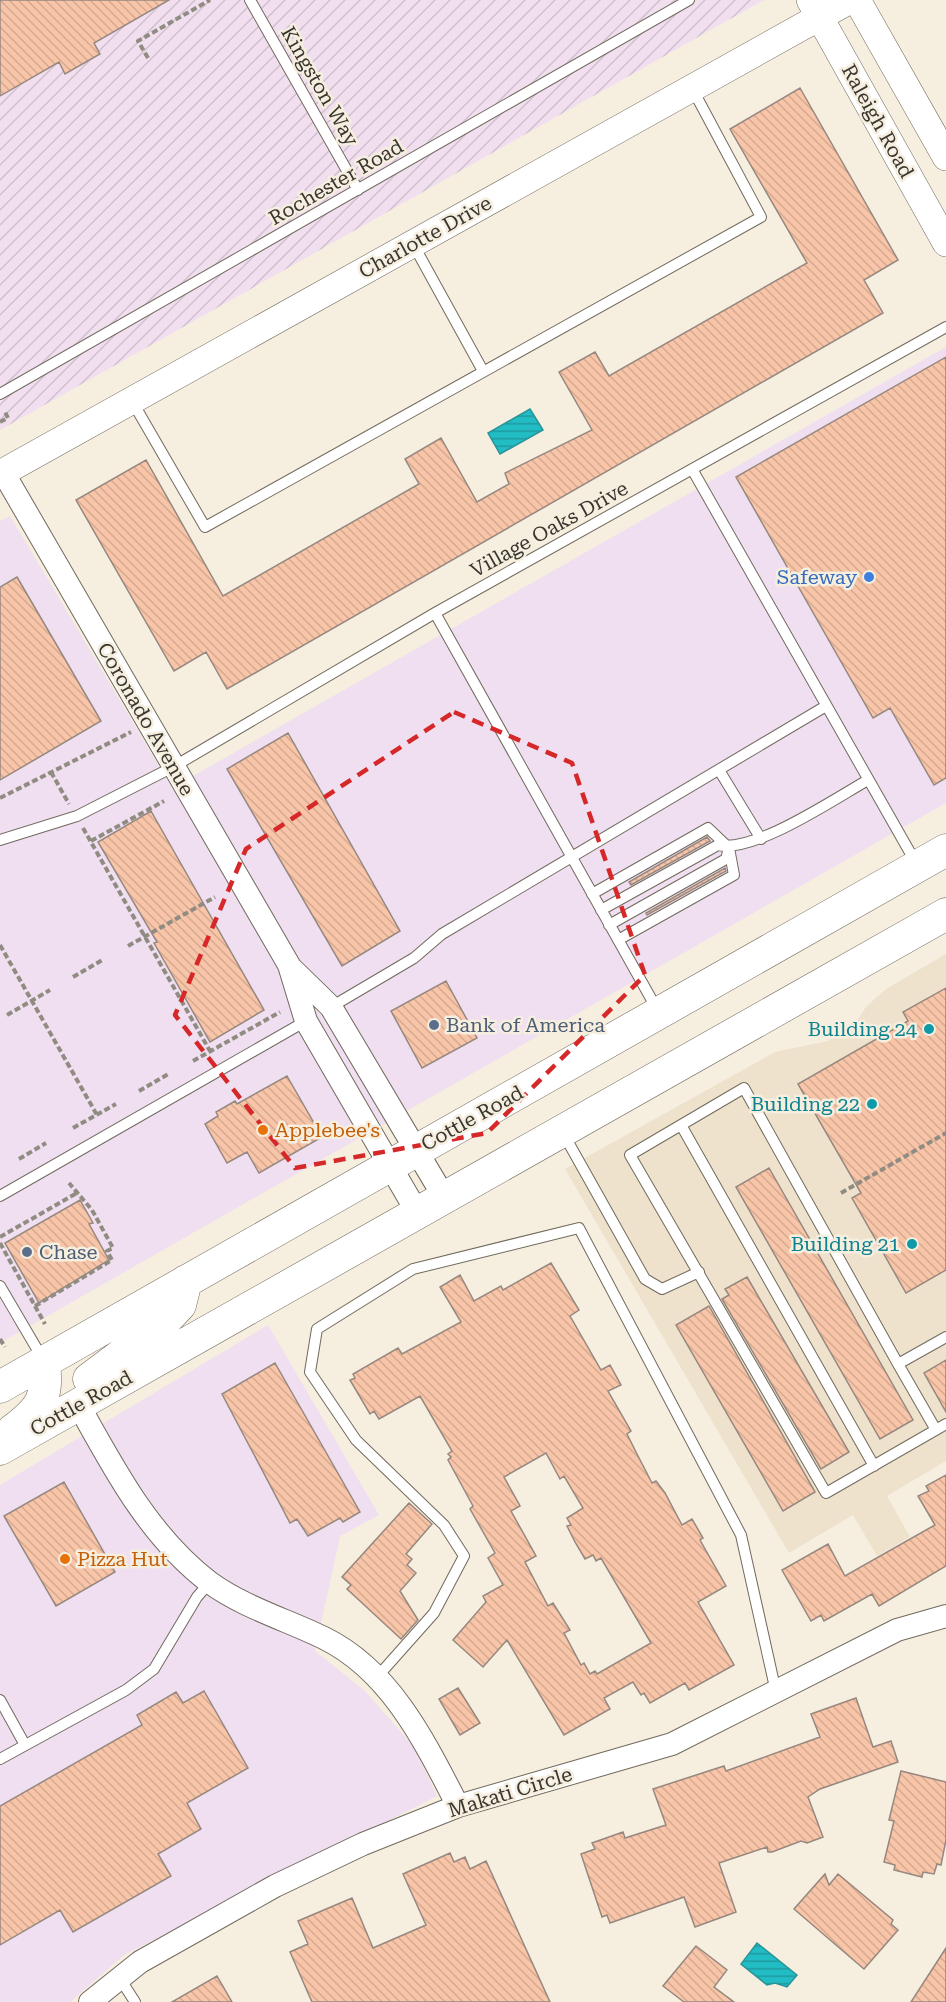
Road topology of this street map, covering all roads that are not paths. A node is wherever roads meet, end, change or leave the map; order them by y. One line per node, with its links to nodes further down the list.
1 (250, 0): 8 (lane, Kingston Way)
2 (689, 0): 8 (lane, Rochester Road)
3 (850, 0): 5 (street, Charlotte Drive)
4 (858, 0): 7 (street, Raleigh Road)
5 (815, 9): 6 (street, Charlotte Drive); 9 (street, Raleigh Road)
6 (692, 88): 10 (street, Charlotte Drive); 12 (lane)
7 (946, 158)
8 (358, 190): 13 (lane, Rochester Road)
9 (946, 243)
10 (413, 244): 12 (lane); 14 (street, Charlotte Drive)
11 (946, 327): 15 (lane, Village Oaks Drive)
12 (483, 371): 14 (lane)
13 (0, 394)
14 (131, 401): 16 (street, Charlotte Drive)
15 (692, 469): 17 (lane, Village Oaks Drive); 18 (lane)
16 (2, 473): 19 (street, Coronado Avenue)
17 (435, 613): 19 (lane, Village Oaks Drive); 26 (lane)
18 (826, 706): 20 (lane); 21 (lane)
19 (173, 767): 23 (lane, Village Oaks Drive); 33 (street, Coronado Avenue)
20 (719, 770): 22 (lane); 26 (lane)
21 (868, 780): 22 (lane); 27 (lane)
22 (761, 839): 24 (lane)
23 (0, 840)
24 (729, 848): 28 (lane); 29 (lane); 31 (lane); 32 (lane)
25 (946, 850): 27 (main road, Cottle Road)
26 (572, 857): 28 (lane); 34 (lane)
27 (918, 866): 35 (main road, Cottle Road)
28 (592, 894): 29 (lane)
29 (601, 910): 31 (lane)
30 (946, 914): 38 (main road, Cottle Road)
31 (609, 925): 32 (lane)
32 (618, 940): 35 (lane)
33 (289, 965): 34 (street, Coronado Avenue); 36 (street, Coronado Avenue)
34 (331, 1007): 39 (street, Coronado Avenue)
35 (659, 1012): 39 (main road, Cottle Road)
36 (306, 1021): 39 (street, Coronado Avenue); 40 (lane)
37 (681, 1125): 43 (lane); 48 (lane); 55 (lane)
38 (562, 1131): 41 (main road, Cottle Road); 43 (lane)
39 (402, 1157): 41 (street, Coronado Avenue); 42 (street, Coronado Avenue); 44 (main road, Cottle Road)
40 (0, 1196)
41 (444, 1197): 42 (main road, Cottle Road)
42 (417, 1212): 50 (main road, Cottle Road)
43 (699, 1272): 55 (lane)
44 (186, 1281): 47 (main road, Cottle Road); 50 (main road)
45 (0, 1286): 47 (lane)
46 (946, 1337): 48 (lane)
47 (44, 1362): 49 (main road, Cottle Road); 53 (main road)
48 (898, 1364): 52 (lane)
49 (0, 1388)
50 (78, 1404): 54 (main road, Cottle Road); 56 (street)
51 (946, 1424): 52 (lane)
52 (936, 1430): 55 (lane)
53 (0, 1440)
54 (0, 1449)
55 (874, 1466)
56 (210, 1582): 58 (street); 61 (lane)
57 (946, 1616): 59 (street, Makati Circle)
58 (378, 1676): 59 (lane); 63 (street)
59 (777, 1693): 63 (street, Makati Circle)
60 (0, 1700): 61 (lane)
61 (25, 1745): 62 (lane)
62 (0, 1759)
63 (458, 1806): 64 (street, Makati Circle)
64 (119, 1977): 65 (street, Makati Circle); 66 (lane)
65 (90, 2002)
66 (135, 2002)

